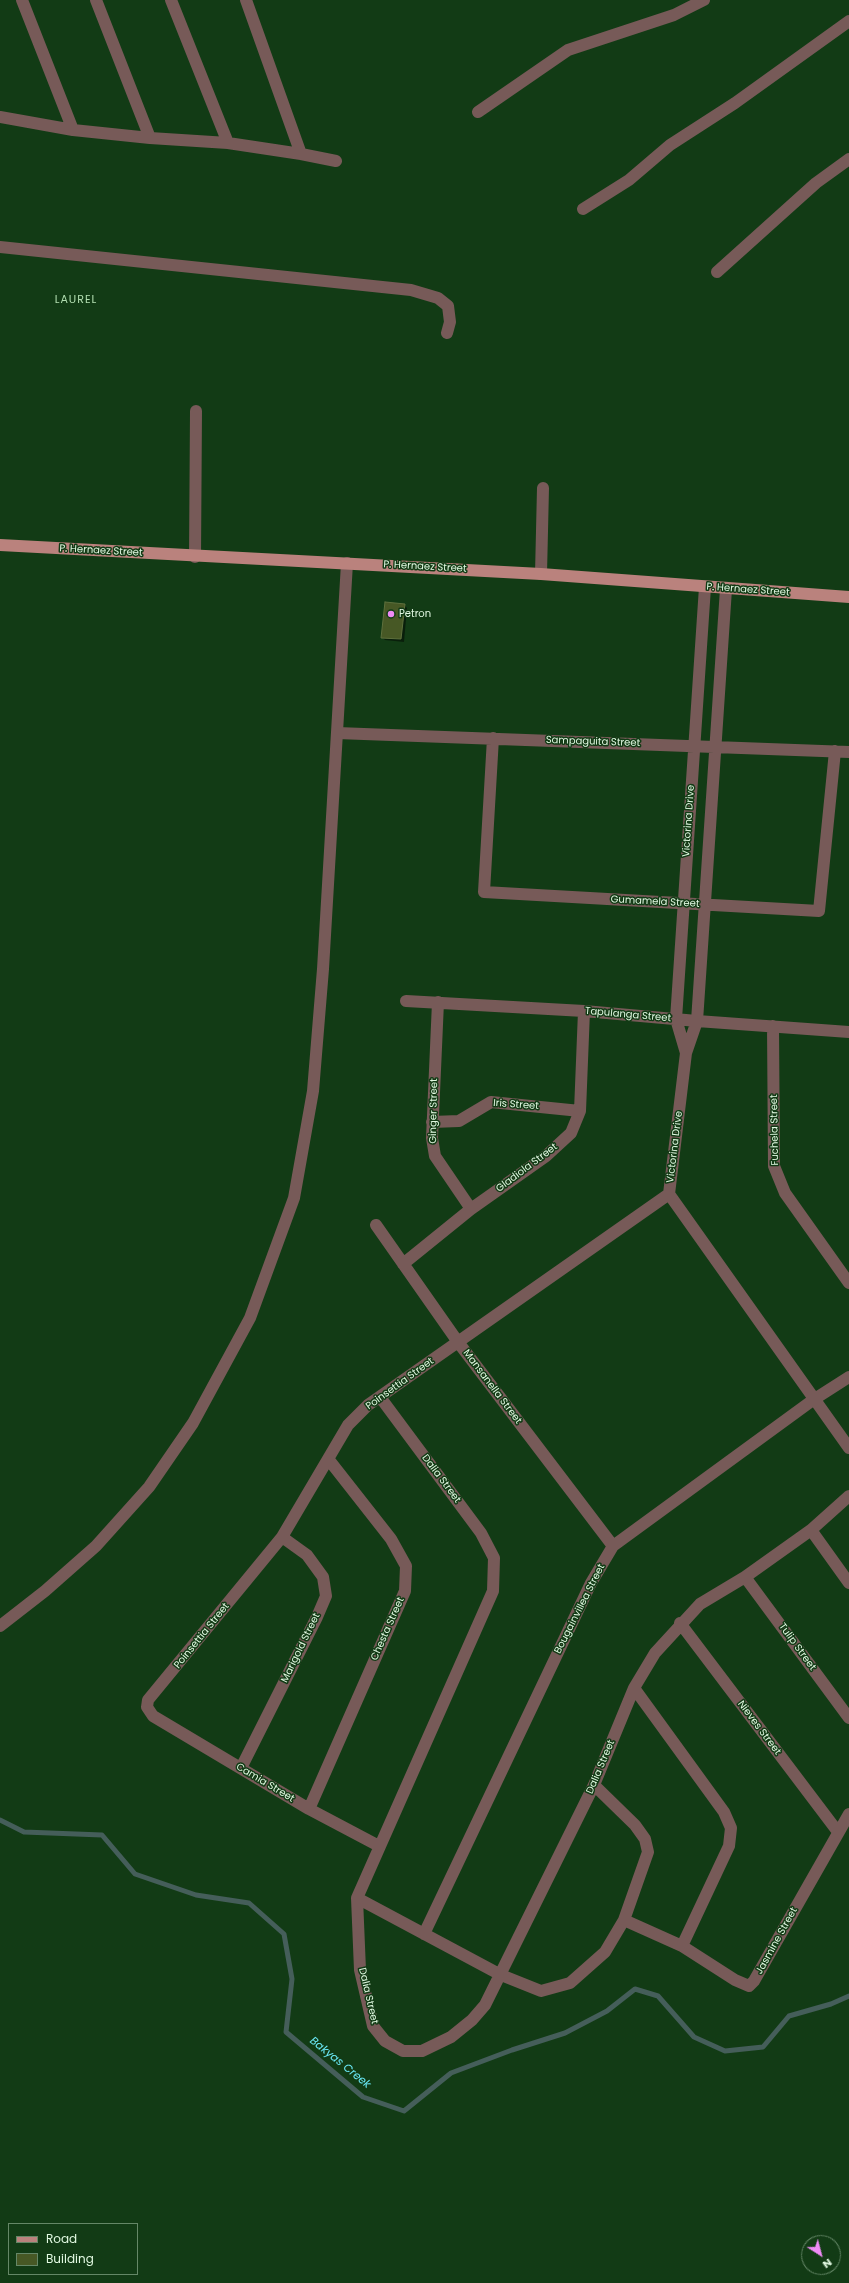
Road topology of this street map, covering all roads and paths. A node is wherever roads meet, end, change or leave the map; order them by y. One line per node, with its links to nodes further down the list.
1 (22, 0): 9 (street)
2 (96, 0): 10 (street)
3 (171, 0): 11 (street)
4 (246, 0): 12 (street)
5 (704, 0): 7 (street)
6 (849, 21): 15 (street)
7 (478, 112)
8 (0, 117): 9 (street)
9 (73, 130): 10 (street)
10 (150, 138): 11 (street)
11 (228, 143): 12 (street)
12 (301, 154): 14 (street)
13 (849, 160): 17 (street)
14 (336, 161)
15 (583, 209)
16 (0, 247): 18 (street)
17 (717, 272)
18 (447, 333)
19 (196, 412): 22 (street)
20 (543, 488): 24 (street)
21 (0, 545): 22 (main road, P. Hernaez Street)
22 (195, 557): 23 (main road, P. Hernaez Street)
23 (347, 563): 24 (main road, P. Hernaez Street); 28 (street)
24 (541, 574): 25 (main road, P. Hernaez Street)
25 (705, 587): 26 (main road, P. Hernaez Street); 30 (street, Victorina Drive)
26 (726, 589): 27 (main road, P. Hernaez Street); 31 (street, Victorina Drive)
27 (849, 597)
28 (337, 733): 29 (street, Sampaguita Street); 64 (street)
29 (493, 738): 30 (street, Sampaguita Street); 34 (street, Gumamela Street)
30 (694, 746): 31 (street, Sampaguita Street); 34 (street, Victorina Drive)
31 (716, 747): 32 (street, Sampaguita Street); 35 (street, Victorina Drive)
32 (834, 751): 33 (street, Sampaguita Street); 35 (street, Gumamela Street)
33 (849, 752)
34 (683, 904): 35 (street, Gumamela Street); 39 (street, Victorina Drive)
35 (705, 905): 40 (street, Victorina Drive)
36 (406, 1001): 37 (street, Tapulanga Street)
37 (438, 1002): 38 (street, Tapulanga Street); 45 (street, Ginger Street)
38 (584, 1011): 39 (street, Tapulanga Street); 44 (street, Gladiola Street)
39 (676, 1020): 40 (street, Tapulanga Street); 43 (street, Victorina Drive)
40 (697, 1021): 41 (street, Tapulanga Street); 43 (street, Victorina Drive)
41 (773, 1026): 42 (street, Tapulanga Street); 50 (street, Fuchela Street)
42 (849, 1032)
43 (686, 1053): 46 (street, Victorina Drive)
44 (580, 1111): 45 (street, Iris Street); 47 (street, Gladiola Street)
45 (432, 1122): 47 (street, Ginger Street)
46 (669, 1194): 51 (street, Poinsettia Street); 54 (street)
47 (471, 1209): 49 (street, Gladiola Street)
48 (376, 1225): 49 (street, Mansanella Street)
49 (403, 1264): 51 (street, Mansanella Street)
50 (849, 1283)
51 (458, 1342): 53 (street, Poinsettia Street); 60 (street, Mansanella Street)
52 (849, 1377): 54 (street, Bougainvillea Street)
53 (380, 1397): 56 (street, Poinsettia Street); 73 (street, Dalia Street)
54 (813, 1400): 55 (street); 60 (street, Bougainvillea Street)
55 (849, 1448)
56 (329, 1460): 59 (street, Poinsettia Street); 70 (street, Chesta Street)
57 (849, 1496): 58 (street, Dalia Street)
58 (811, 1530): 61 (street, Dalia Street); 62 (street)
59 (282, 1537): 66 (street, Poinsettia Street); 68 (street, Marigold Street)
60 (613, 1546): 76 (street, Bougainvillea Street)
61 (745, 1577): 63 (street, Dalia Street); 67 (street, Tulip Street)
62 (849, 1583)
63 (680, 1623): 65 (street, Dalia Street); 72 (street, Nieves Street)
64 (0, 1626)
65 (634, 1688): 69 (street, Dalia Street); 77 (street)
66 (153, 1716): 68 (street, Camia Street)
67 (849, 1718)
68 (241, 1768): 70 (street, Camia Street)
69 (594, 1785): 75 (street); 78 (street, Dalia Street)
70 (309, 1809): 73 (street, Camia Street)
71 (849, 1814): 72 (street, Jasmine Street)
72 (838, 1832): 77 (street, Jasmine Street)
73 (379, 1846): 74 (street, Dalia Street)
74 (357, 1898): 76 (street); 78 (street, Dalia Street)
75 (624, 1920): 77 (street, Jasmine Street); 78 (street)
76 (424, 1934): 78 (street)
77 (682, 1946)
78 (501, 1975)

